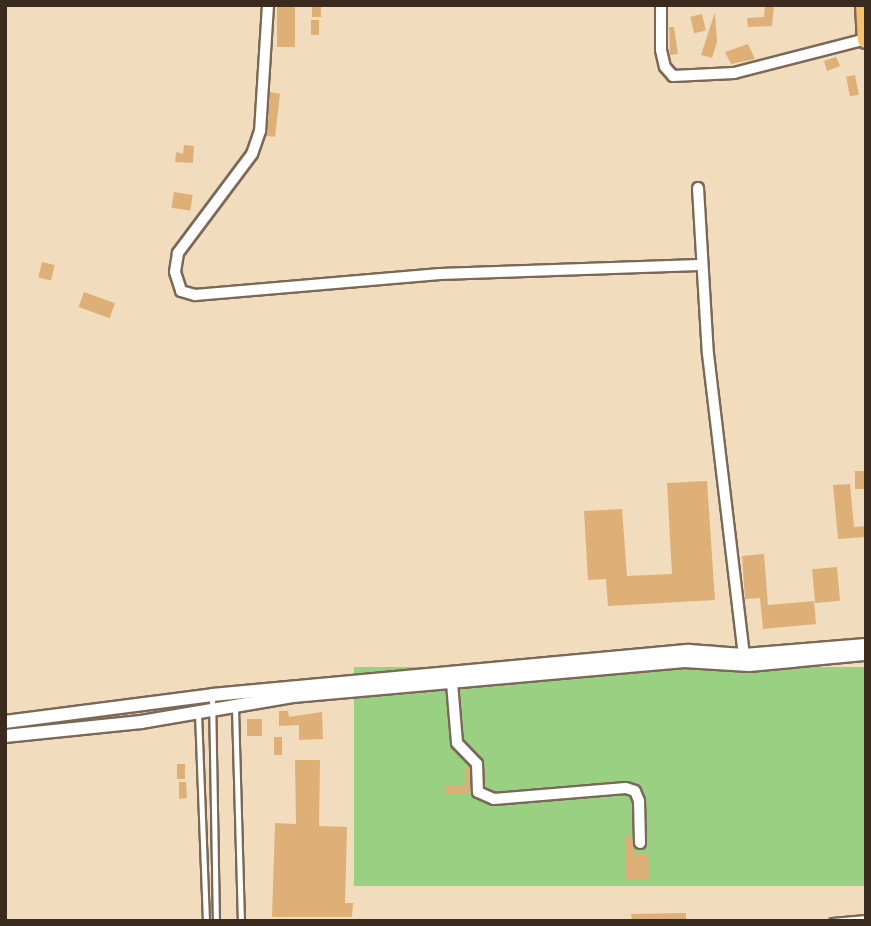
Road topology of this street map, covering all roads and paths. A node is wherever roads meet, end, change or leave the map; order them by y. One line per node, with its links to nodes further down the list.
1 (268, 5): 6 (street)
2 (661, 5): 4 (street)
3 (864, 5): 4 (main road)
4 (866, 40)
5 (698, 188): 6 (street)
6 (699, 265): 9 (street)
7 (866, 645): 9 (street)
8 (866, 654): 10 (street)
9 (744, 655): 11 (street)
10 (452, 683): 12 (street); 16 (street)
11 (213, 701): 12 (street); 13 (street); 14 (street); 19 (lane)
12 (235, 705): 20 (lane)
13 (198, 710): 15 (street); 18 (lane)
14 (5, 722)
15 (5, 736)
16 (640, 843)
17 (866, 918): 21 (lane)
18 (206, 921)
19 (216, 921)
20 (241, 921)
21 (832, 921)

